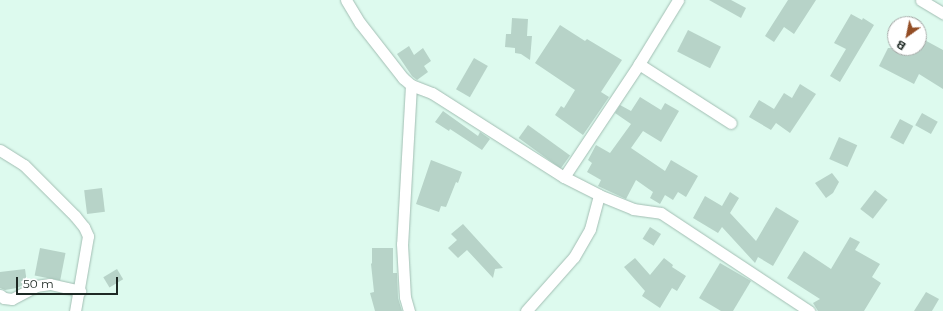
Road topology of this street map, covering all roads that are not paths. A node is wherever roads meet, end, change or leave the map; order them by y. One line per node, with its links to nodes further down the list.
1 (346, 0): 6 (street)
2 (678, 0): 5 (street)
3 (921, 0): 4 (street)
4 (943, 13)
5 (639, 64): 7 (street); 9 (street)
6 (411, 85): 9 (street); 14 (street)
7 (731, 123)
8 (0, 150): 11 (street)
9 (564, 177): 10 (street)
10 (599, 195): 15 (street); 16 (street)
11 (80, 291): 12 (street); 13 (street)
12 (0, 295)
13 (76, 311)
14 (409, 311)
15 (526, 311)
16 (809, 311)

